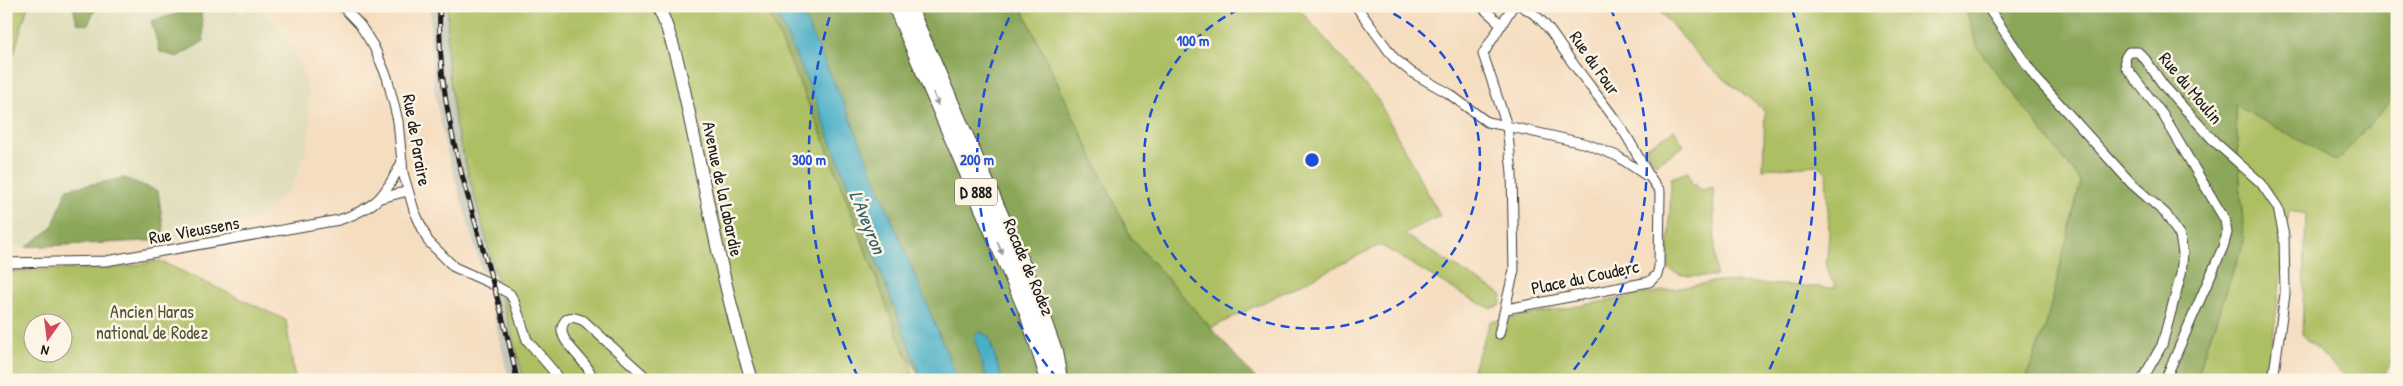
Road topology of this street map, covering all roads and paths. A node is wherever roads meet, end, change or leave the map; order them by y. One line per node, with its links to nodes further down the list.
1 (342, 6): 12 (street, Rue de Paraire)
2 (356, 6): 12 (street)
3 (658, 6): 26 (street, Avenue de la Labardie)
4 (896, 6): 27 (highway, Rocade de Rodez / D 888, one-way to 27)
5 (908, 6): 28 (highway, Rocade de Rodez / D 888)
6 (1356, 6): 14 (street, Place du Couderc)
7 (1513, 6): 13 (street)
8 (1521, 6): 11 (street, Rue du Four)
9 (1987, 6): 29 (street)
10 (1482, 8): 13 (street)
11 (1538, 10): 15 (street, Rue du Four)
12 (352, 15): 16 (street, Rue de Paraire)
13 (1502, 25): 14 (street)
14 (1507, 126): 17 (street, Place du Couderc); 21 (street)
15 (1625, 134): 17 (street, Place du Couderc)
16 (402, 162): 18 (street, Rue de Paraire); 19 (street, Rue Vieussens)
17 (1649, 177): 21 (street, Place du Couderc)
18 (408, 191): 19 (street, Rue Vieussens); 23 (street, Rue de Paraire)
19 (381, 198): 20 (street, Rue Vieussens)
20 (6, 263)
21 (1506, 309): 22 (street)
22 (1499, 334)
23 (560, 380)
24 (592, 380): 25 (street)
25 (649, 380)
26 (752, 380)
27 (1049, 380)
28 (1059, 380)
29 (2142, 380)
30 (2165, 380): 31 (street, Rue du Moulin)
31 (2273, 380)

